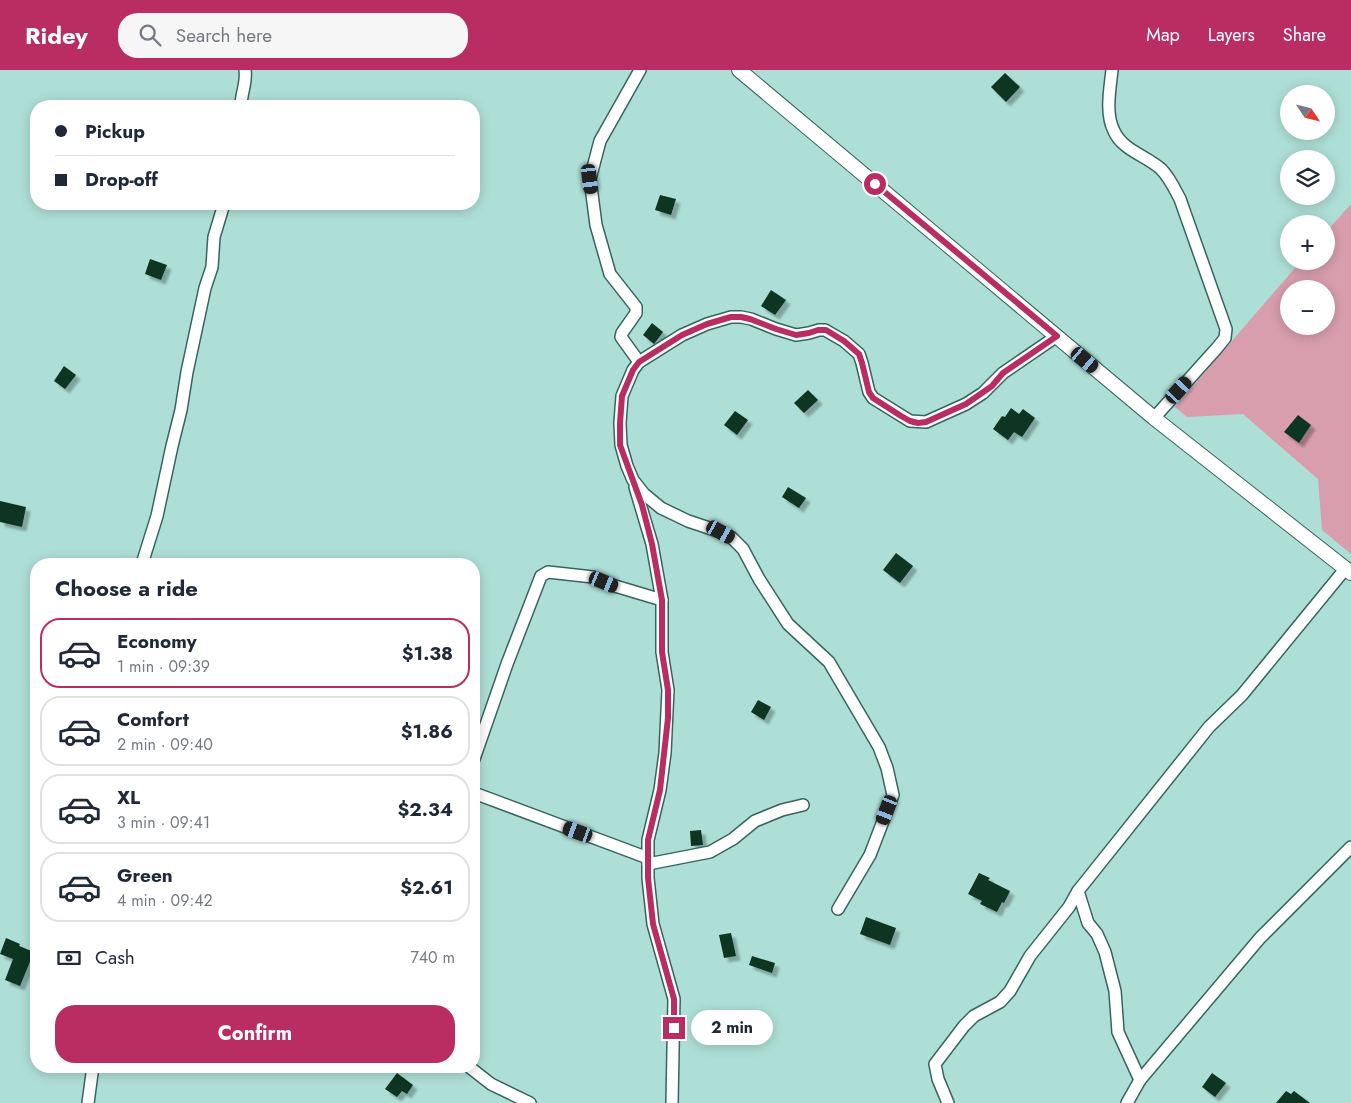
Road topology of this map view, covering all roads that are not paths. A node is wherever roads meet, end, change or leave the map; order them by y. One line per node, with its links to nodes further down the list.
1 (245, 70): 5 (street)
2 (640, 70): 8 (street)
3 (739, 70): 7 (street)
4 (1112, 70): 9 (street)
5 (241, 100)
6 (222, 210): 13 (street)
7 (1057, 336): 8 (street); 9 (street)
8 (639, 362): 10 (street)
9 (1154, 418): 14 (street)
10 (633, 480): 11 (street); 12 (street)
11 (671, 513): 12 (street); 22 (street)
12 (649, 530): 15 (street)
13 (144, 558)
14 (1348, 571): 21 (street)
15 (662, 600): 16 (street); 20 (street)
16 (480, 742)
17 (480, 795): 20 (street)
18 (803, 805): 20 (street)
19 (1351, 847): 25 (street)
20 (648, 861): 28 (street)
21 (1078, 891): 25 (street); 29 (street)
22 (838, 909)
23 (92, 1073): 26 (street)
24 (477, 1073): 27 (street)
25 (1140, 1080): 30 (street)
26 (88, 1103)
27 (530, 1103)
28 (672, 1103)
29 (948, 1103)
30 (1127, 1103)

